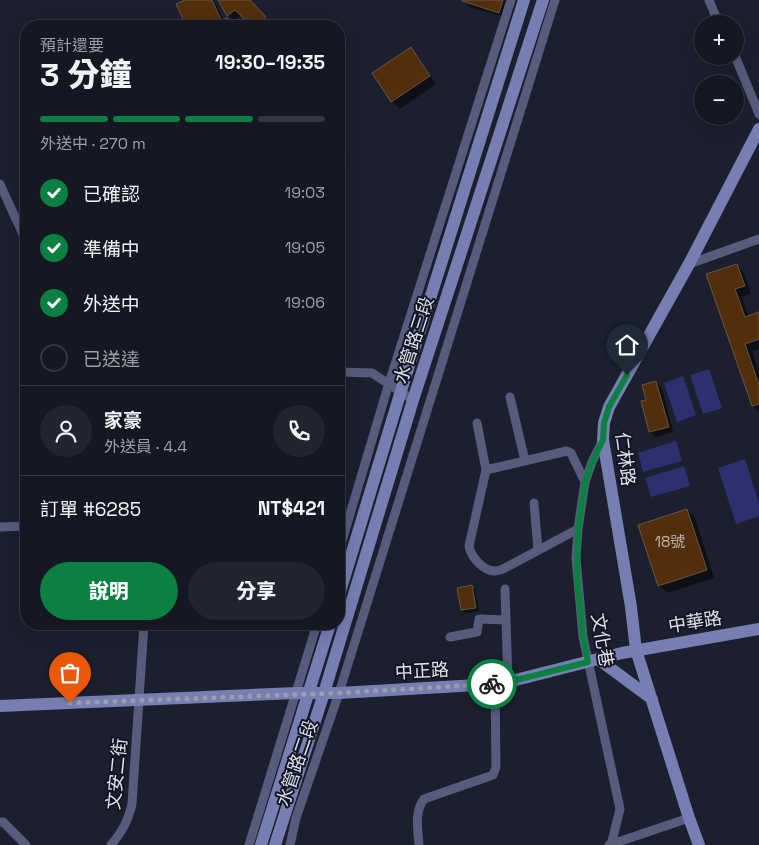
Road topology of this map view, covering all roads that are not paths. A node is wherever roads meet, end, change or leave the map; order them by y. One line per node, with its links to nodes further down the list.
1 (511, 0): 15 (street, 水管路三段)
2 (524, 0): 16 (street, 水管路三段)
3 (543, 0): 18 (street, 水管路三段)
4 (555, 0): 46 (street, 水管路三段)
5 (708, 0): 6 (street)
6 (716, 15)
7 (739, 65): 8 (street)
8 (759, 114)
9 (759, 128): 13 (street, 仁林路)
10 (0, 184): 11 (street)
11 (20, 228)
12 (759, 240): 13 (street)
13 (689, 264): 20 (street, 仁林路)
14 (345, 372): 15 (street)
15 (389, 383): 16 (street); 28 (street, 水管路三段)
16 (401, 391): 18 (street); 30 (street, 水管路三段)
17 (510, 397): 21 (street)
18 (413, 400): 33 (street, 水管路三段)
19 (478, 423): 22 (street)
20 (603, 440): 23 (street, 文化巷); 40 (street, 仁林路)
21 (525, 461): 22 (street); 23 (street)
22 (486, 470): 29 (street)
23 (585, 482): 27 (street, 文化巷)
24 (534, 503): 29 (street)
25 (0, 526): 26 (street)
26 (20, 526)
27 (578, 529): 29 (street); 41 (street, 文化巷)
28 (345, 530)
29 (538, 550)
30 (345, 575)
31 (505, 589): 32 (street)
32 (506, 620): 39 (street); 42 (street)
33 (345, 624)
34 (759, 629): 40 (street, 中華路)
35 (144, 630): 49 (street, 文安二街)
36 (315, 630): 44 (street)
37 (328, 630): 47 (street)
38 (343, 630): 45 (street, 水管路三段)
39 (450, 637)
40 (636, 650): 41 (street, 中正路); 48 (street)
41 (593, 660): 42 (street, 中正路); 48 (street); 60 (street, 文化巷)
42 (508, 682): 43 (street, 中正路)
43 (495, 684): 46 (street, 中正路); 59 (street)
44 (296, 693): 47 (street, 中正路); 49 (street, 中正路); 55 (street, 水管路二段)
45 (324, 693): 46 (street, 中正路); 47 (street, 中正路); 57 (street, 水管路二段)
46 (339, 693): 58 (street, 水管路二段)
47 (309, 694): 56 (street, 水管路二段)
48 (652, 699): 51 (street)
49 (140, 700): 50 (street, 中正路); 54 (street, 文安二街)
50 (0, 706)
51 (689, 818): 60 (street); 61 (street)
52 (0, 822): 53 (street)
53 (26, 845)
54 (111, 845)
55 (249, 845)
56 (261, 845)
57 (275, 845)
58 (290, 845)
59 (419, 845)
60 (610, 845)
61 (699, 845)

